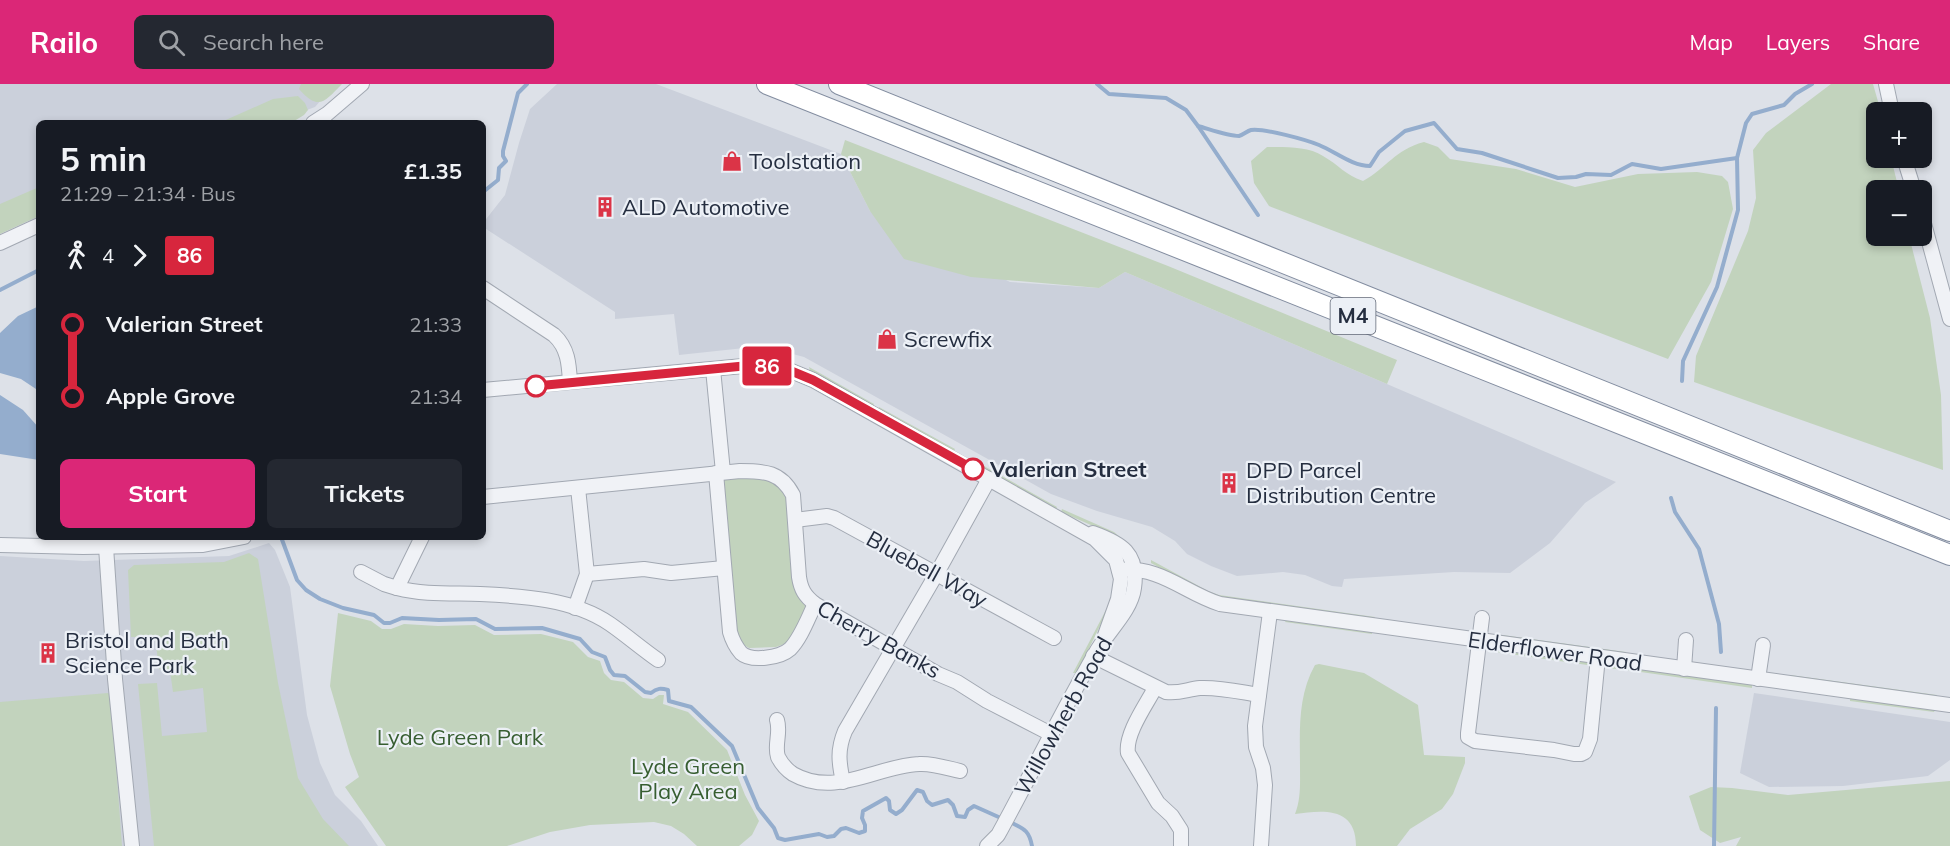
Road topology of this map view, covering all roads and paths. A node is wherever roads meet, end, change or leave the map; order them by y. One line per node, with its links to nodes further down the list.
1 (362, 84): 6 (street)
2 (767, 84): 25 (highway, M4)
3 (839, 84): 20 (highway, M4)
4 (1886, 84): 5 (street)
5 (1890, 102)
6 (318, 120)
7 (36, 226): 8 (street)
8 (0, 243)
9 (1930, 246): 11 (street)
10 (486, 290): 13 (street)
11 (1950, 319)
12 (713, 369): 13 (street); 15 (street); 16 (street)
13 (570, 382): 14 (street)
14 (486, 390)
15 (719, 473): 17 (street, Cherry Banks); 19 (street, Cherry Banks); 26 (street)
16 (989, 478): 27 (street); 29 (street)
17 (578, 488): 18 (street, Cherry Banks); 30 (street)
18 (486, 497)
19 (795, 520): 29 (street, Bluebell Way); 34 (street, Cherry Banks)
20 (1946, 529)
21 (229, 540): 24 (street)
22 (421, 540): 33 (street)
23 (0, 545): 24 (street)
24 (106, 547): 55 (street)
25 (1944, 553)
26 (724, 568): 30 (street); 34 (street)
27 (1126, 569): 31 (street, Elderflower Road); 32 (street)
28 (361, 572): 33 (street)
29 (937, 573): 38 (street, Bluebell Way); 42 (street)
30 (587, 574): 35 (street)
31 (1167, 577): 32 (street); 36 (street, Elderflower Road)
32 (1128, 584): 43 (street, Willowherb Road)
33 (397, 588): 35 (street)
34 (815, 604): 42 (street, Cherry Banks)
35 (575, 608): 45 (street)
36 (1270, 612): 39 (street, Elderflower Road); 49 (street)
37 (1482, 618): 39 (street)
38 (1054, 638)
39 (1479, 640): 44 (street, Elderflower Road); 44 (street)
40 (1686, 640): 46 (street)
41 (1763, 645): 47 (street)
42 (894, 648): 52 (street, Cherry Banks); 54 (street)
43 (1093, 656): 48 (street); 52 (street, Willowherb Road)
44 (1598, 657): 46 (street, Elderflower Road)
45 (658, 660)
46 (1684, 669): 47 (street, Elderflower Road)
47 (1758, 679): 50 (street, Elderflower Road)
48 (1155, 688): 49 (street); 57 (street)
49 (1259, 695): 58 (street)
50 (1950, 705)
51 (777, 720): 54 (street)
52 (1052, 734): 56 (street, Willowherb Road)
53 (960, 771): 54 (street)
54 (843, 782)
55 (132, 846)
56 (987, 846)
57 (1181, 846)
58 (1261, 846)

